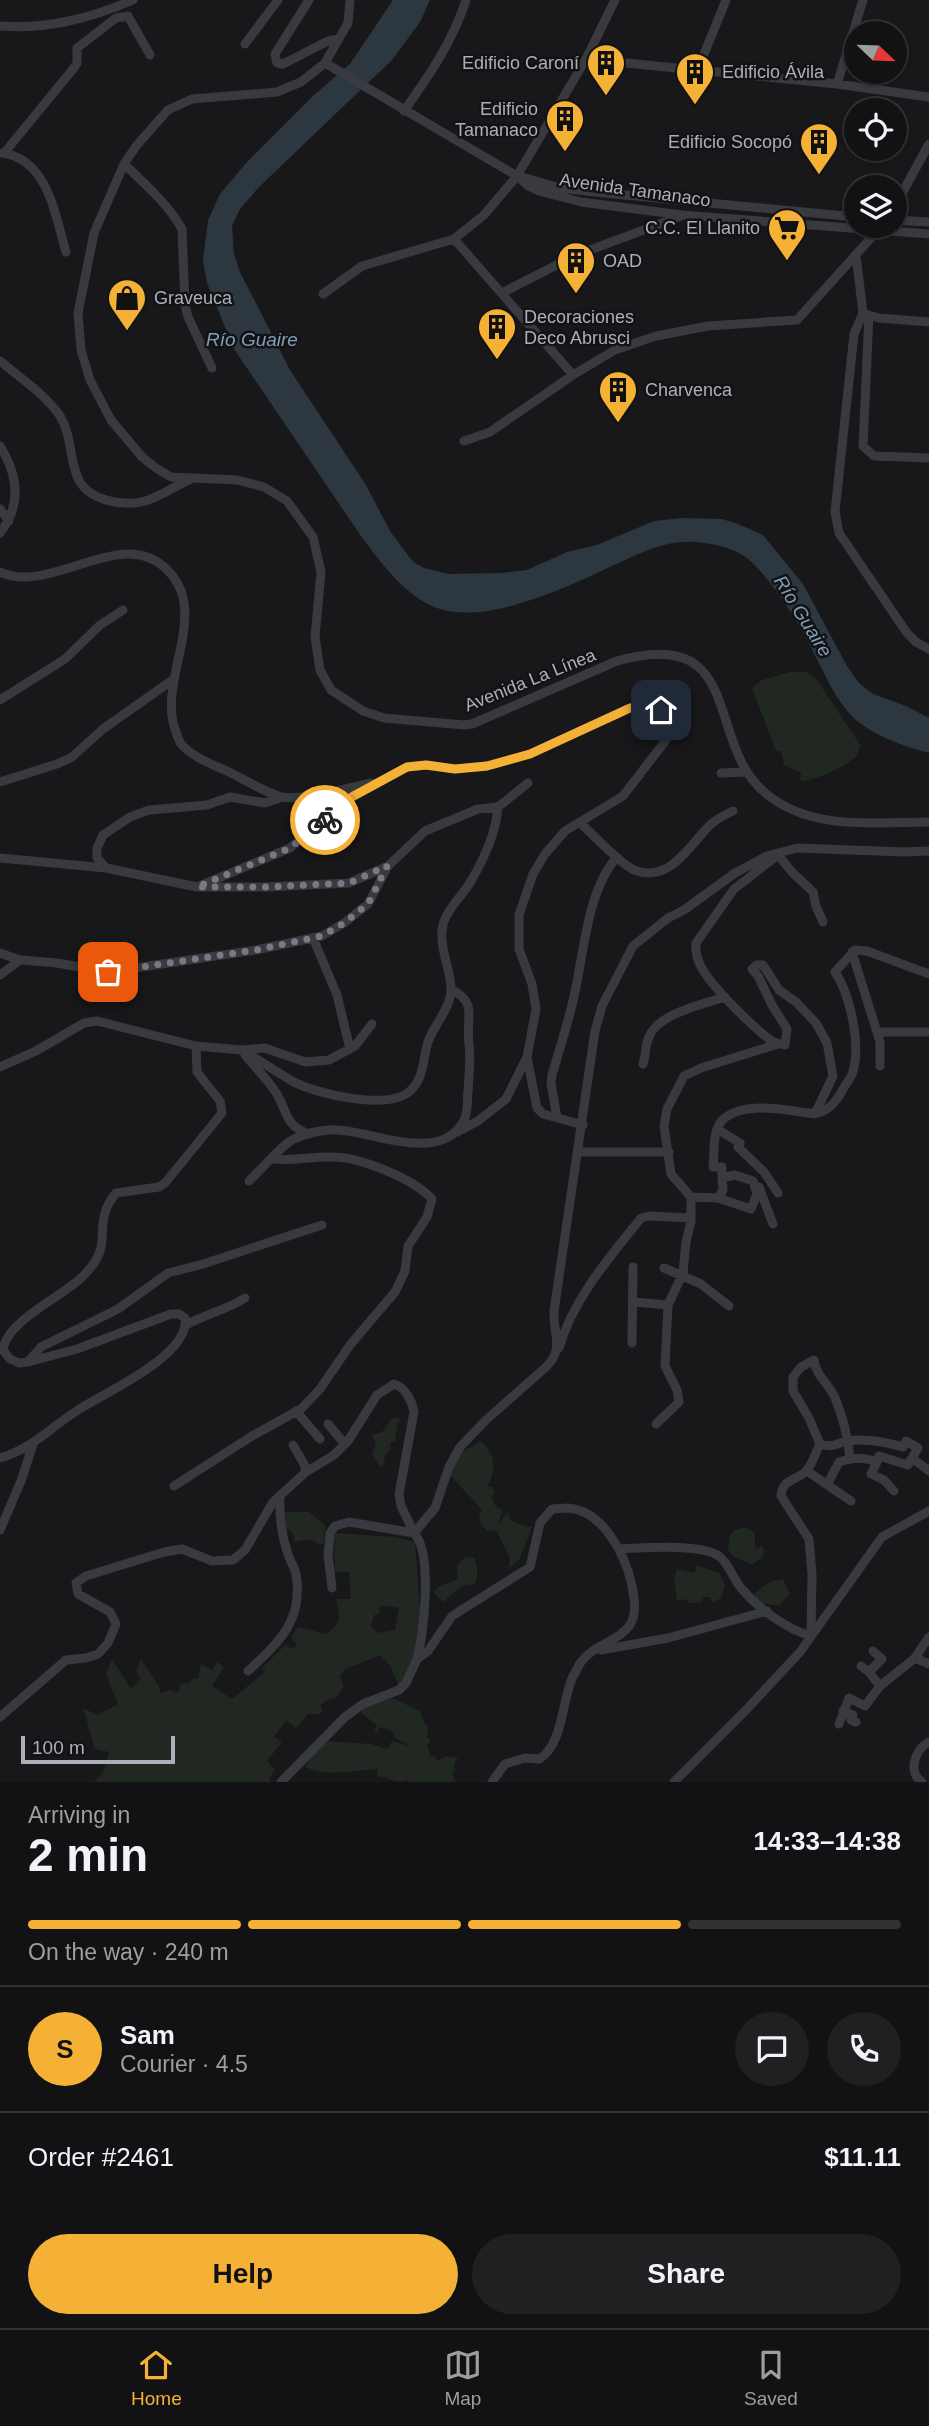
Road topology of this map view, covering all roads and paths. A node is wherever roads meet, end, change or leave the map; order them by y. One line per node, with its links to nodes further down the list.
1 (133, 0): 9 (street)
2 (278, 0): 11 (street)
3 (309, 0): 10 (street)
4 (351, 0): 10 (street, Avenida La Línea)
5 (466, 0): 18 (street)
6 (615, 0): 13 (street)
7 (726, 0): 15 (street)
8 (863, 0): 16 (street)
9 (0, 26)
10 (339, 39): 14 (street, Avenida La Línea)
11 (245, 44)
12 (150, 55): 20 (street)
13 (586, 59): 15 (street); 22 (street)
14 (325, 64): 18 (street); 21 (street, Avenida La Línea)
15 (698, 69): 16 (street)
16 (837, 84): 17 (street)
17 (929, 97)
18 (404, 111): 22 (street)
19 (929, 144): 23 (street)
20 (2, 153): 33 (street)
21 (124, 164): 40 (street); 45 (street, Avenida La Línea)
22 (517, 176): 24 (street, Avenida Tamanaco); 25 (street, Avenida Tamanaco); 32 (street)
23 (907, 184)
24 (682, 215): 28 (street, Avenida Tamanaco); 35 (street)
25 (844, 215)
26 (907, 221): 27 (street)
27 (929, 222)
28 (844, 226)
29 (907, 232): 30 (street, Avenida Tamanaco)
30 (929, 234)
31 (872, 238): 34 (street)
32 (454, 239): 35 (street); 36 (street)
33 (66, 252)
34 (856, 255): 37 (street); 41 (street)
35 (502, 293): 41 (street)
36 (323, 295)
37 (866, 314): 38 (street); 44 (street); 51 (street)
38 (929, 321)
39 (0, 361): 45 (street)
40 (212, 368)
41 (573, 374): 42 (street)
42 (464, 441)
43 (0, 446): 47 (street)
44 (929, 458)
45 (189, 480): 54 (street, Avenida La Línea)
46 (0, 509): 47 (street)
47 (9, 521): 48 (street)
48 (0, 533)
49 (0, 572): 52 (street)
50 (124, 610): 53 (street)
51 (929, 649)
52 (174, 679): 57 (street); 59 (street)
53 (0, 699)
54 (747, 772): 55 (street); 62 (street, Avenida La Línea)
55 (721, 773)
56 (383, 780): 59 (street); 63 (street); 70 (street)
57 (0, 782)
58 (528, 783): 60 (street)
59 (282, 797): 69 (street)
60 (498, 807): 68 (street); 78 (street)
61 (733, 811): 66 (street)
62 (929, 822)
63 (580, 823): 66 (street); 87 (street)
64 (929, 851): 65 (street)
65 (778, 855): 71 (street); 79 (street); 93 (street)
66 (617, 857): 92 (street)
67 (0, 858): 69 (street)
68 (387, 866): 70 (street); 72 (street)
69 (106, 868): 70 (street)
70 (197, 887)
71 (824, 922)
72 (313, 938): 75 (street); 85 (street)
73 (852, 952): 76 (street); 81 (street); 91 (street)
74 (0, 953): 75 (street)
75 (20, 960): 77 (street)
76 (929, 974)
77 (0, 975)
78 (452, 989): 86 (street); 95 (street)
79 (725, 997): 83 (street); 88 (street)
80 (372, 1024): 85 (street)
81 (878, 1032): 82 (street); 89 (street)
82 (929, 1032)
83 (780, 1044): 91 (street); 98 (street)
84 (196, 1046): 86 (street); 90 (street); 119 (street)
85 (350, 1049): 86 (street)
86 (242, 1051): 96 (street)
87 (527, 1057): 92 (street); 95 (street)
88 (643, 1064)
89 (880, 1066)
90 (0, 1067)
91 (815, 1114): 94 (street)
92 (557, 1118): 93 (street)
93 (583, 1125): 97 (street)
94 (717, 1129): 100 (street); 103 (street)
95 (452, 1134): 96 (street)
96 (310, 1135): 99 (street)
97 (578, 1152): 98 (street); 118 (street)
98 (669, 1152): 104 (street)
99 (273, 1159): 101 (street); 120 (street)
100 (722, 1178): 102 (street); 105 (street)
101 (249, 1181)
102 (753, 1181): 105 (street); 107 (street)
103 (778, 1193)
104 (691, 1197): 105 (street); 106 (street)
105 (718, 1198)
106 (691, 1217): 111 (street); 118 (street)
107 (773, 1224)
108 (322, 1225): 119 (street)
109 (634, 1267): 113 (street)
110 (664, 1268): 111 (street)
111 (682, 1276): 114 (street); 115 (street)
112 (245, 1298): 116 (street)
113 (633, 1302): 114 (street); 117 (street)
114 (668, 1305): 122 (street)
115 (729, 1306)
116 (186, 1325): 119 (street); 125 (street)
117 (632, 1343)
118 (558, 1350): 143 (street)
119 (28, 1362)
120 (296, 1411): 123 (street); 137 (street)
121 (328, 1424): 126 (street)
122 (656, 1424)
123 (320, 1439)
124 (848, 1441): 127 (street); 127 (street); 130 (street); 131 (street)
125 (33, 1444): 129 (street); 142 (street)
126 (345, 1444): 135 (street); 143 (street)
127 (820, 1444): 133 (street)
128 (293, 1445): 135 (street)
129 (0, 1458)
130 (850, 1458): 132 (street); 136 (street)
131 (912, 1458): 132 (street); 134 (street)
132 (877, 1462): 138 (street)
133 (807, 1471): 136 (street); 147 (street)
134 (929, 1471)
135 (306, 1472): 139 (street)
136 (828, 1483): 140 (street)
137 (174, 1486)
138 (894, 1490)
139 (280, 1495): 154 (street); 157 (street)
140 (851, 1502)
141 (929, 1511): 147 (street)
142 (0, 1530)
143 (414, 1533): 145 (street); 152 (street)
144 (619, 1549): 146 (street); 149 (street); 152 (street)
145 (332, 1588)
146 (767, 1611): 147 (street); 149 (street)
147 (811, 1636): 163 (street)
148 (929, 1637): 151 (street)
149 (592, 1651): 162 (street)
150 (873, 1651): 155 (street)
151 (915, 1658): 153 (street); 155 (street)
152 (418, 1660): 161 (street)
153 (929, 1664)
154 (248, 1671)
155 (880, 1686): 156 (street)
156 (843, 1712): 158 (street); 159 (street)
157 (0, 1717)
158 (856, 1722)
159 (839, 1724)
160 (929, 1742): 164 (street)
161 (281, 1782)
162 (492, 1782)
163 (674, 1782)
164 (922, 1782)

